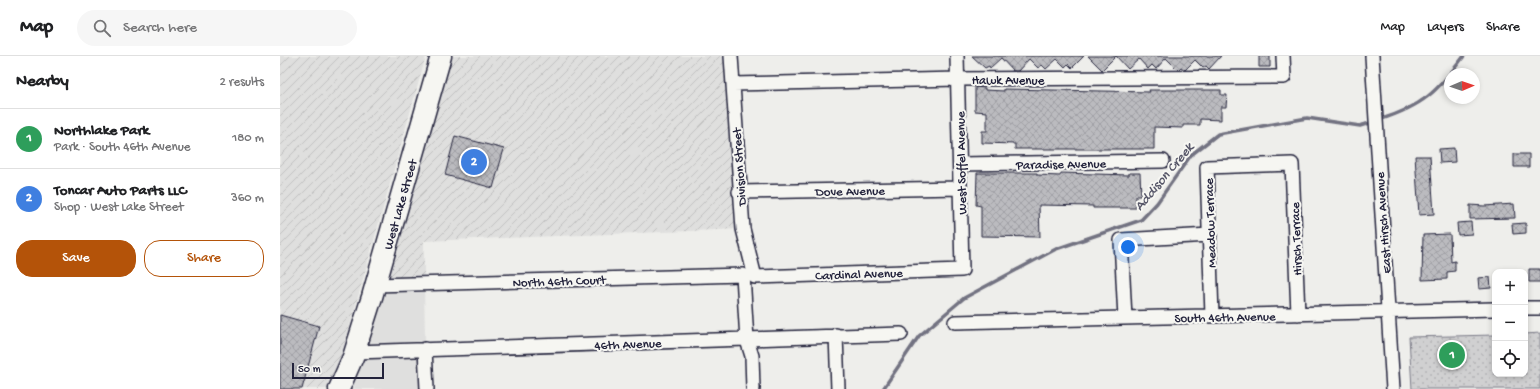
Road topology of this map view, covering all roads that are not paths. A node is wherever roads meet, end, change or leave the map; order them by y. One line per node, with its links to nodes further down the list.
1 (441, 56): 16 (main road, West Lake Street)
2 (731, 56): 7 (street, Division Street)
3 (957, 56): 6 (street, West Soffel Avenue)
4 (1283, 56): 6 (street, Hawk Avenue)
5 (1372, 56): 20 (street, East Hirsch Avenue)
6 (958, 80): 7 (street, Hawk Avenue); 9 (street, West Soffel Avenue)
7 (733, 84): 12 (street, Division Street)
8 (1163, 161): 9 (street, Paradise Avenue)
9 (960, 164): 11 (street, West Soffel Avenue)
10 (1292, 164): 13 (street, Meadow Terrace); 21 (street, Hirsch Terrace)
11 (960, 188): 12 (street, Dove Avenue); 14 (street, West Soffel Avenue)
12 (739, 192): 15 (street, Division Street)
13 (1210, 235): 22 (street, Meadow Terrace); 23 (street)
14 (962, 270): 15 (street, Cardinal Avenue)
15 (749, 276): 16 (street, North 46th Court); 27 (street, Division Street)
16 (375, 285): 29 (main road, West Lake Street)
17 (1528, 308): 18 (street)
18 (1540, 308)
19 (1492, 309): 20 (street, South 46th Avenue)
20 (1388, 312): 21 (street, South 46th Avenue); 35 (street, East Hirsch Avenue)
21 (1298, 314): 22 (street, South 46th Avenue)
22 (1212, 316): 23 (street, South 46th Avenue)
23 (1125, 318): 24 (street, South 46th Avenue)
24 (955, 322)
25 (901, 334): 26 (street, 46th Avenue)
26 (836, 335): 27 (street, 46th Avenue); 34 (street)
27 (747, 340): 28 (street, 46th Avenue); 33 (street, Division Street)
28 (425, 350): 29 (street, 46th Avenue); 32 (street)
29 (355, 352): 30 (main road, West Lake Street); 31 (main road, West Lake Street)
30 (340, 389)
31 (354, 389)
32 (427, 389)
33 (753, 389)
34 (838, 389)
35 (1393, 389)

